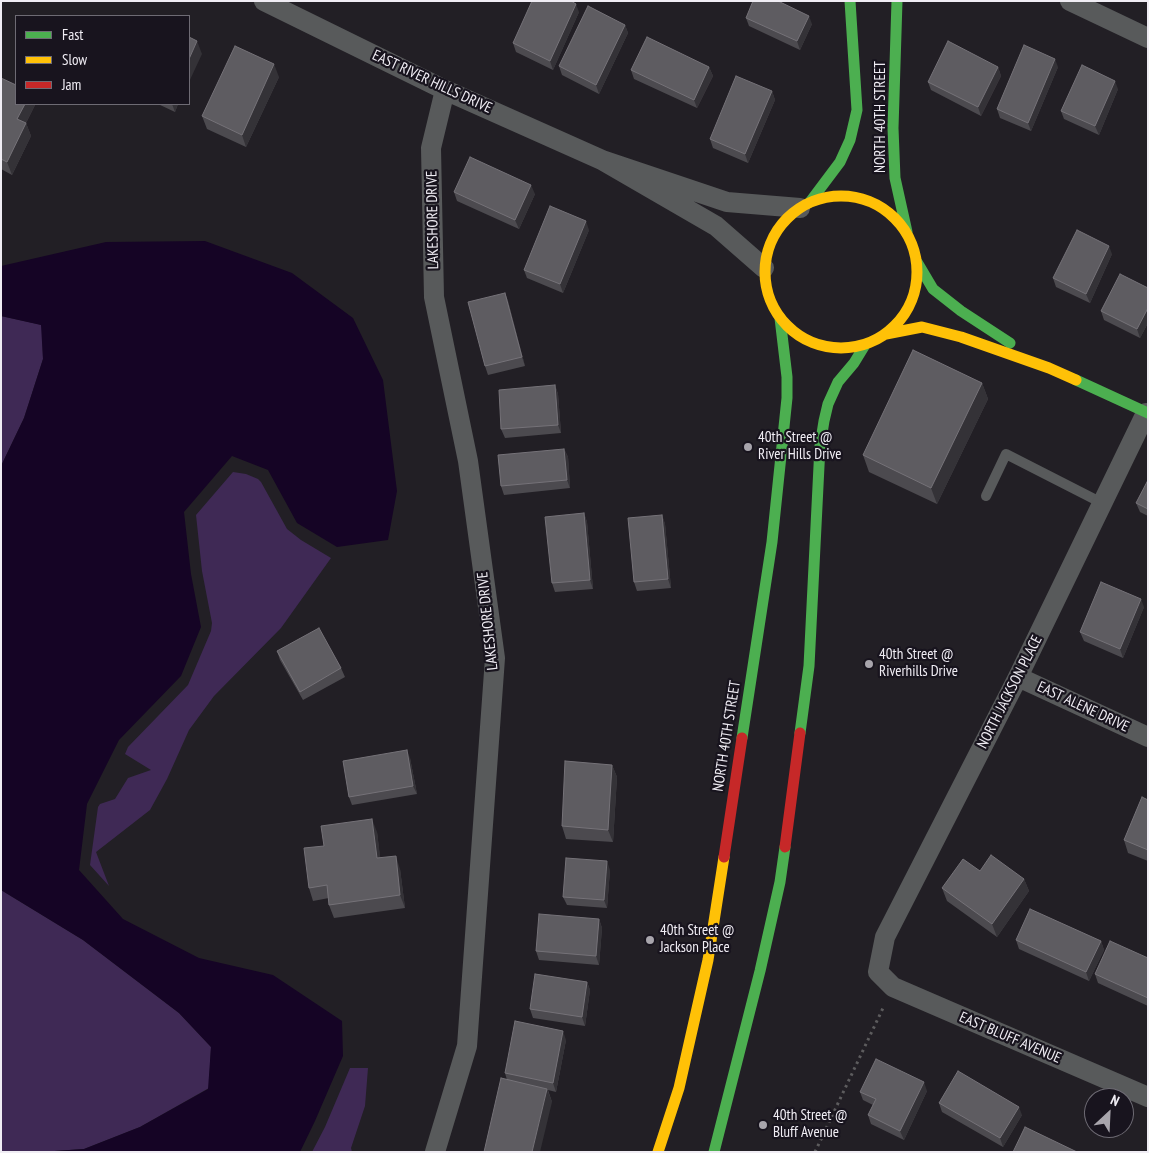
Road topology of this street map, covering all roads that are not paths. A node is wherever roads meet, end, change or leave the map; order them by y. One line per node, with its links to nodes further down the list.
1 (264, 1): 6 (street, EAST RIVER HILLS DRIVE)
2 (850, 1): 8 (main road, NORTH 40TH STREET)
3 (897, 1): 9 (main road, NORTH 40TH STREET)
4 (1070, 1): 5 (street)
5 (1148, 38)
6 (446, 90): 7 (street, EAST RIVER HILLS DRIVE); 23 (street, LAKESHORE DRIVE)
7 (602, 160): 8 (street, EAST RIVER HILLS DRIVE); 11 (street, EAST RIVER HILLS DRIVE)
8 (805, 205): 9 (main road); 11 (main road)
9 (906, 232): 10 (main road)
10 (917, 262): 13 (main road); 15 (main road)
11 (764, 268): 12 (main road)
12 (780, 318): 14 (main road); 24 (main road, NORTH 40TH STREET)
13 (886, 334): 14 (main road); 15 (main road)
14 (865, 345): 25 (main road)
15 (1049, 368): 16 (main road)
16 (1147, 413): 18 (street, NORTH JACKSON PLACE)
17 (986, 496): 18 (lane)
18 (1102, 503): 19 (street, NORTH JACKSON PLACE)
19 (1018, 677): 20 (street, EAST ALENE DRIVE); 21 (street, NORTH JACKSON PLACE)
20 (1148, 737)
21 (878, 972): 22 (street, EAST BLUFF AVENUE)
22 (1148, 1097)
23 (435, 1152)
24 (658, 1152)
25 (714, 1152)

